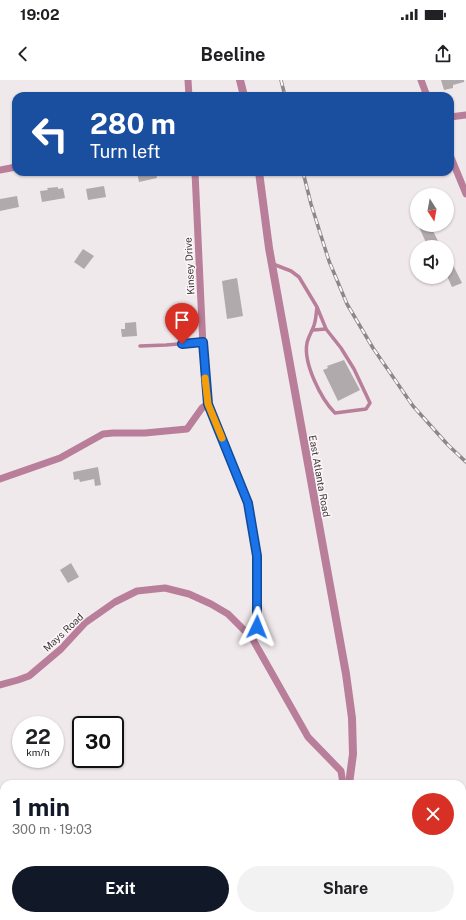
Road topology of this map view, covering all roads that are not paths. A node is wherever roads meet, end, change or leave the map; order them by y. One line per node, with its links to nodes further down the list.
1 (188, 80): 4 (street)
2 (240, 80): 5 (street)
3 (421, 80): 6 (street)
4 (189, 92)
5 (243, 92)
6 (426, 92)
7 (466, 115): 8 (street)
8 (454, 116)
9 (454, 166): 14 (street)
10 (12, 168): 11 (street)
11 (0, 170)
12 (194, 176): 19 (street, Kinsey Drive)
13 (260, 176): 15 (street, East Atlanta Road)
14 (466, 194)
15 (272, 263): 16 (lane); 26 (street, East Atlanta Road)
16 (317, 307): 17 (lane); 18 (lane)
17 (326, 329): 18 (lane); 18 (lane)
18 (312, 330)
19 (203, 342): 20 (lane); 21 (street, Kinsey Drive)
20 (140, 346)
21 (208, 404): 22 (street); 23 (street, Kinsey Drive)
22 (0, 480)
23 (252, 638): 24 (street, Mays Road); 25 (street, Mays Road)
24 (0, 685)
25 (342, 780)
26 (350, 780)

